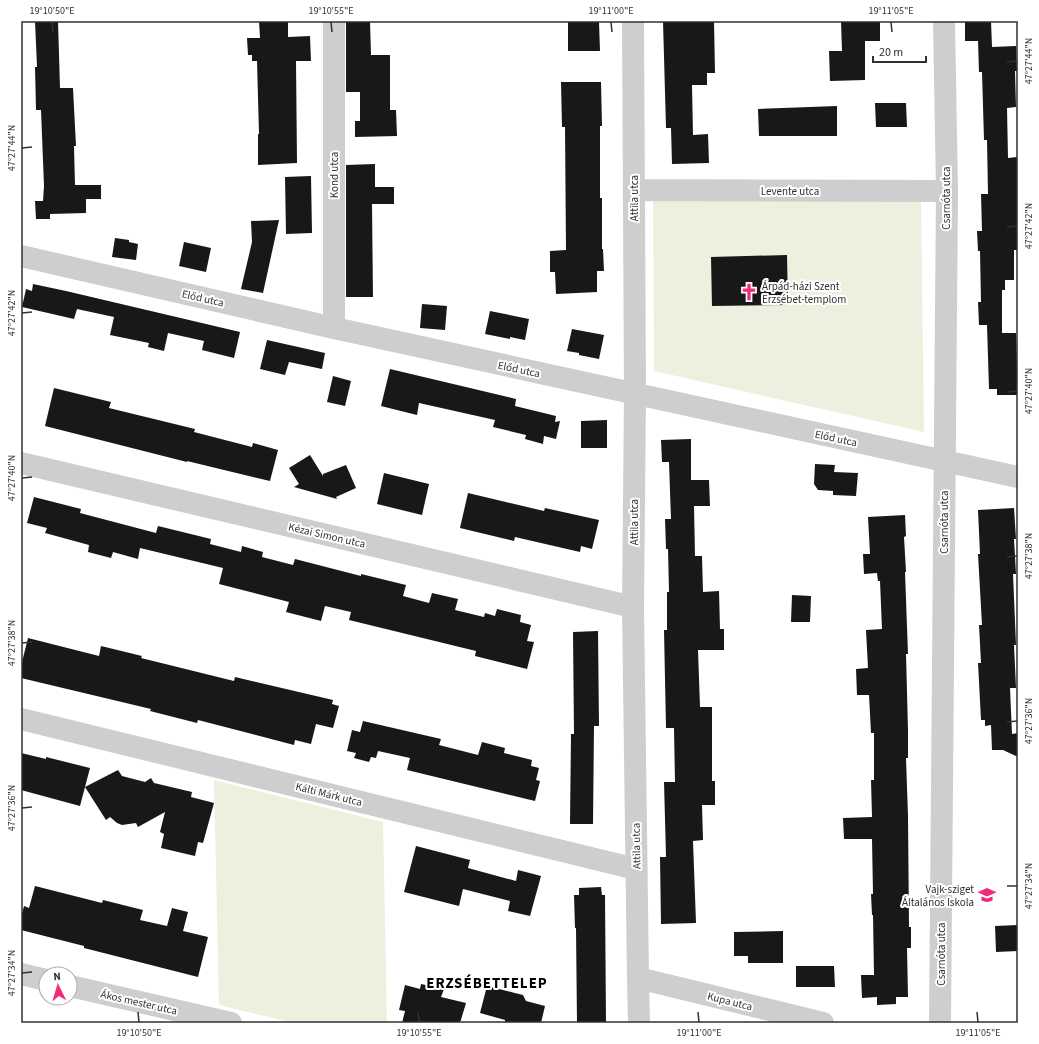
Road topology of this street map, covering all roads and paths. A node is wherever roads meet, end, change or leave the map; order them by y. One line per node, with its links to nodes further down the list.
1 (334, 21): 7 (street, Kond utca)
2 (633, 21): 4 (street, Attila utca)
3 (944, 21): 5 (street, Csarnóta utca)
4 (634, 190): 5 (street, Levente utca); 8 (street, Attila utca)
5 (947, 191): 9 (street, Csarnóta utca)
6 (21, 256): 7 (street, Előd utca)
7 (334, 328): 8 (street, Előd utca)
8 (635, 394): 9 (street, Előd utca); 12 (street, Attila utca)
9 (944, 462): 11 (street, Előd utca); 22 (street, Csarnóta utca)
10 (21, 463): 12 (street, Kézai Simon utca)
11 (1018, 477)
12 (633, 607): 14 (street, Attila utca)
13 (21, 719): 14 (street, Kálti Márk utca)
14 (636, 869): 17 (street, Attila utca)
15 (21, 974): 16 (street)
16 (38, 978)
17 (638, 978): 20 (street, Attila utca); 21 (street, Kupa utca)
18 (78, 988): 19 (street, Ákos mester utca)
19 (231, 1023)
20 (640, 1023)
21 (823, 1023)
22 (940, 1023)

